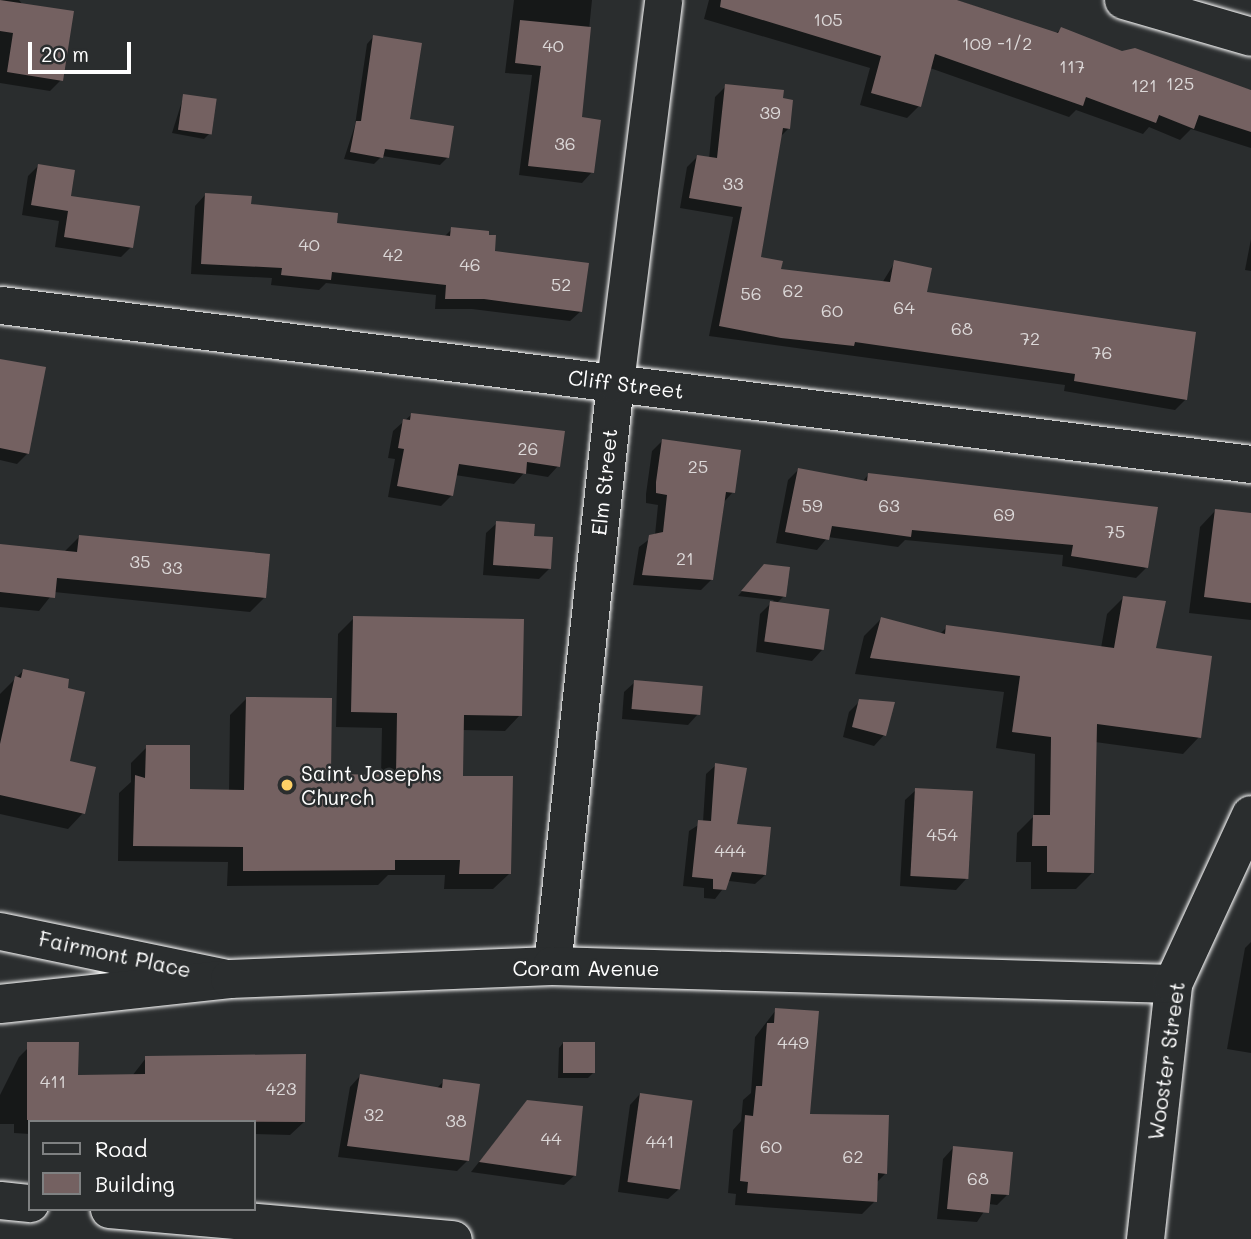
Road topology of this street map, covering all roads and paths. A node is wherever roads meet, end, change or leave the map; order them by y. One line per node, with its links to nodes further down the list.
1 (663, 0): 5 (street, Elm Street)
2 (1124, 0): 3 (main road)
3 (1251, 37)
4 (1, 305): 5 (street, Cliff Street)
5 (615, 382): 6 (street, Cliff Street); 9 (street, Elm Street)
6 (1251, 464)
7 (1251, 815): 11 (main road, Wooster Street)
8 (0, 931): 10 (street, Fairmont Place)
9 (552, 966): 10 (main road, Coram Avenue); 11 (main road, Coram Avenue)
10 (230, 979): 12 (main road, Coram Avenue)
11 (1173, 984): 18 (street, Wooster Street)
12 (0, 1004)
13 (0, 1200): 14 (street)
14 (28, 1203)
15 (128, 1211): 16 (street)
16 (346, 1234): 17 (street)
17 (453, 1239)
18 (1145, 1239)

